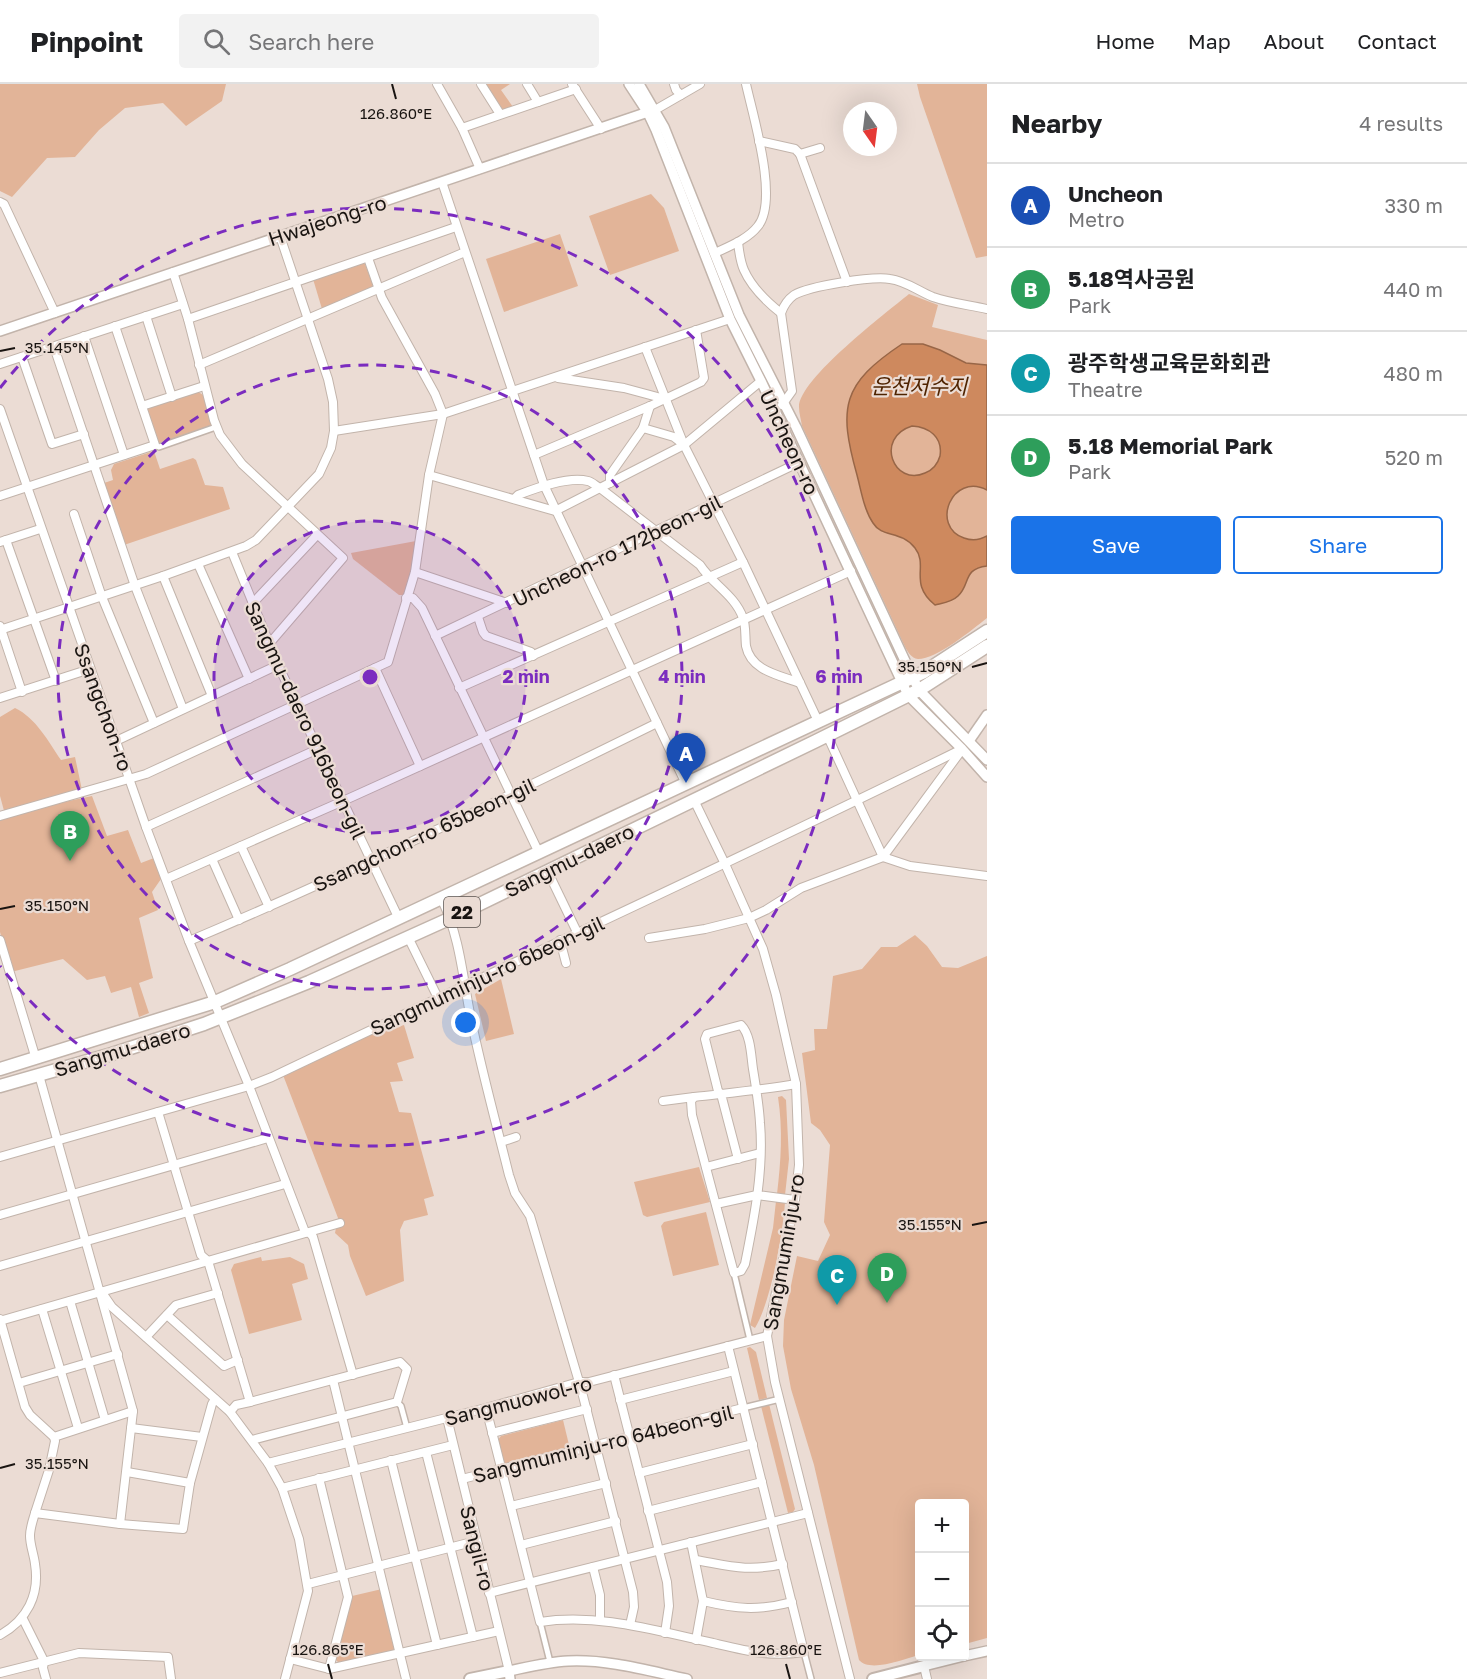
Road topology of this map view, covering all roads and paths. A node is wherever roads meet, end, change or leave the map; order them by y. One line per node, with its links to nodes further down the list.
1 (437, 84): 14 (street)
2 (482, 84): 13 (street)
3 (527, 84): 11 (street)
4 (629, 84): 12 (street, Uncheon-ro)
5 (639, 84): 12 (street, Uncheon-ro)
6 (674, 84): 10 (street)
7 (700, 84): 10 (street)
8 (746, 84): 16 (street)
9 (574, 87): 11 (street); 15 (street)
10 (681, 95): 12 (street)
11 (538, 102): 13 (street)
12 (652, 111): 15 (street, Hwajeong-ro); 26 (street, Uncheon-ro); 39 (street, Uncheon-ro)
13 (500, 114): 14 (street)
14 (462, 128): 19 (street)
15 (601, 129): 19 (street, Hwajeong-ro)
16 (759, 141): 18 (street); 24 (street)
17 (820, 148): 18 (street)
18 (800, 154): 30 (street)
19 (480, 169): 20 (street, Hwajeong-ro)
20 (442, 182): 22 (street); 23 (street, Hwajeong-ro)
21 (0, 202): 34 (street)
22 (456, 227): 25 (street); 27 (street)
23 (280, 236): 28 (street, Hwajeong-ro); 29 (street)
24 (738, 242): 26 (street); 35 (street)
25 (465, 252): 31 (street); 52 (street)
26 (715, 253): 55 (street, Uncheon-ro)
27 (368, 258): 29 (street); 31 (street)
28 (173, 272): 32 (street); 34 (street, Hwajeong-ro)
29 (296, 282): 37 (street); 38 (street)
30 (847, 282): 33 (street); 35 (street)
31 (378, 289): 38 (street); 59 (street)
32 (183, 304): 36 (street); 37 (street)
33 (987, 309)
34 (55, 313): 42 (street, Hwajeong-ro)
35 (781, 313): 55 (street)
36 (146, 316): 40 (street); 53 (street)
37 (188, 319): 48 (street)
38 (308, 319): 48 (street); 63 (street)
39 (730, 319): 41 (street); 50 (street, Uncheon-ro)
40 (115, 326): 43 (street); 56 (street)
41 (696, 330): 45 (street); 54 (street)
42 (0, 332)
43 (84, 336): 44 (street); 67 (street)
44 (54, 346): 46 (street); 64 (street)
45 (645, 347): 49 (street); 54 (street)
46 (22, 357): 47 (street); 64 (street)
47 (0, 364)
48 (199, 365): 51 (street)
49 (556, 377): 52 (street); 54 (street)
50 (761, 381): 60 (street, Uncheon-ro); 66 (street)
51 (204, 386): 53 (street); 61 (street)
52 (513, 393): 59 (street); 68 (street)
53 (172, 397): 56 (street)
54 (665, 399): 57 (street); 66 (street)
55 (783, 403): 60 (street); 116 (street, Uncheon-ro)
56 (142, 406): 65 (street)
57 (650, 406): 62 (street); 68 (street)
58 (0, 409): 74 (street, Ssangchon-ro)
59 (443, 414): 63 (street); 71 (street)
60 (775, 414): 69 (street, Uncheon-ro)
61 (216, 427): 65 (street); 79 (street)
62 (643, 428): 66 (street); 72 (street)
63 (334, 431): 79 (street)
64 (84, 434): 70 (street)
65 (155, 445): 67 (street)
66 (684, 445): 72 (street); 78 (street)
67 (124, 455): 70 (street)
68 (534, 455): 73 (street)
69 (798, 463): 78 (street, Uncheon-ro 172beon-gil); 90 (street, Uncheon-ro)
70 (95, 465): 74 (street); 94 (street)
71 (429, 475): 77 (street); 91 (street)
72 (610, 483): 75 (street)
73 (544, 485): 75 (street); 77 (street); 80 (street)
74 (26, 488): 76 (street); 82 (street, Ssangchon-ro)
75 (600, 488): 80 (street); 83 (street)
76 (0, 496)
77 (514, 499): 80 (street)
78 (714, 503): 83 (street, Uncheon-ro 172beon-gil); 87 (street)
79 (288, 508): 84 (street); 86 (street)
80 (555, 512): 89 (street)
81 (74, 514): 95 (street)
82 (40, 529): 85 (street); 99 (street, Ssangchon-ro)
83 (656, 530): 89 (street, Uncheon-ro 172beon-gil); 93 (street)
84 (317, 535): 98 (street); 108 (street)
85 (3, 541): 102 (street)
86 (232, 552): 88 (street); 98 (street, Sangmu-daero 916beon-gil)
87 (743, 562): 93 (street); 100 (street)
88 (198, 564): 92 (street); 115 (street)
89 (582, 566): 97 (street, Uncheon-ro 172beon-gil); 104 (street)
90 (851, 571): 100 (street); 116 (street, Uncheon-ro)
91 (415, 572): 96 (street); 97 (street)
92 (163, 576): 94 (street); 122 (street)
93 (708, 578): 103 (street); 104 (street)
94 (135, 586): 95 (street); 125 (street)
95 (102, 597): 99 (street); 128 (street)
96 (406, 598): 107 (street); 112 (street)
97 (507, 603): 101 (street, Uncheon-ro 172beon-gil)
98 (252, 604): 108 (street, Sangmu-daero 916beon-gil)
99 (68, 608): 102 (street); 113 (street, Ssangchon-ro)
100 (765, 610): 103 (street); 118 (street)
101 (478, 617): 107 (street, Uncheon-ro 172beon-gil); 110 (street)
102 (32, 619): 105 (street); 117 (street)
103 (744, 619): 114 (street); 118 (street)
104 (609, 622): 110 (street); 114 (street)
105 (0, 628): 120 (street)
106 (987, 631): 116 (main road, Sangmu-daero / 22)
107 (435, 636): 119 (street)
108 (269, 644): 111 (street, Sangmu-daero 916beon-gil)
109 (987, 646): 121 (main road, Sangmu-daero / 22)
110 (533, 656): 119 (street)
111 (278, 665): 115 (street); 124 (street, Sangmu-daero 916beon-gil)
112 (375, 668): 124 (street); 137 (street)
113 (90, 669): 117 (street); 132 (street, Ssangchon-ro)
114 (632, 670): 129 (street); 131 (street)
115 (249, 679): 122 (street)
116 (907, 680): 121 (street, Uncheon-ro); 127 (main road, Sangmu-daero / 22)
117 (56, 681): 120 (street)
118 (800, 683): 127 (street)
119 (459, 688): 131 (street)
120 (22, 692): 123 (street)
121 (913, 692): 130 (main road, Sangmu-daero / 22); 133 (street, Uncheon-ro); 135 (street, Uncheon-ro)
122 (212, 696): 125 (street)
123 (0, 698)
124 (298, 705): 134 (street, Sangmu-daero 916beon-gil); 139 (street)
125 (183, 709): 128 (street)
126 (987, 715): 133 (street)
127 (818, 721): 140 (main road, Sangmu-daero / 22)
128 (154, 723): 132 (street)
129 (657, 723): 140 (street); 141 (street, Ssangchon-ro 65beon-gil)
130 (827, 735): 142 (main road, Sangmu-daero / 22); 144 (street)
131 (483, 738): 137 (street); 141 (street)
132 (116, 741): 139 (street, Ssangchon-ro)
133 (969, 741): 136 (street, Uncheon-ro)
134 (318, 749): 143 (street, Sangmu-daero 916beon-gil); 146 (street)
135 (962, 749): 138 (street, Uncheon-ro); 144 (street, Sangmuminju-ro 6beon-gil); 149 (street)
136 (987, 760)
137 (420, 766): 143 (street)
138 (987, 777)
139 (130, 780): 145 (street); 146 (street, Ssangchon-ro)
140 (686, 784): 148 (main road, Sangmu-daero / 22)
141 (510, 795): 148 (street); 151 (street, Ssangchon-ro 65beon-gil)
142 (694, 800): 152 (street, Sangmuminju-ro); 153 (main road, Sangmu-daero / 22)
143 (343, 801): 147 (street); 151 (street, Sangmu-daero 916beon-gil)
144 (858, 801): 149 (street); 152 (street, Sangmuminju-ro 6beon-gil)
145 (0, 816)
146 (146, 827): 155 (street, Ssangchon-ro)
147 (241, 846): 150 (street); 157 (street)
148 (539, 853): 156 (main road, Sangmu-daero / 22)
149 (884, 857): 154 (street); 159 (street)
150 (212, 859): 155 (street); 161 (street)
151 (371, 860): 157 (street, Ssangchon-ro 65beon-gil); 160 (street, Sangmu-daero 916beon-gil)
152 (725, 864): 159 (street, Sangmuminju-ro); 162 (street, Sangmuminju-ro 6beon-gil)
153 (547, 870): 158 (main road, Sangmu-daero / 22); 162 (street)
154 (987, 876)
155 (166, 879): 167 (street, Ssangchon-ro)
156 (442, 900): 158 (street); 160 (main road, Sangmu-daero / 22)
157 (269, 907): 161 (street, Ssangchon-ro 65beon-gil)
158 (451, 918): 163 (main road, Sangmu-daero / 22); 169 (street)
159 (749, 918): 164 (street); 176 (street, Sangmuminju-ro)
160 (399, 919): 171 (main road, Sangmu-daero / 22)
161 (239, 920): 167 (street, Ssangchon-ro 65beon-gil)
162 (577, 932): 166 (street, Sangmuminju-ro 6beon-gil)
163 (408, 937): 170 (street); 172 (main road, Sangmu-daero / 22)
164 (649, 938)
165 (0, 940): 173 (street)
166 (560, 940): 168 (street); 169 (street, Sangmuminju-ro 6beon-gil)
167 (189, 941): 171 (street, Ssangchon-ro)
168 (566, 963)
169 (465, 985): 170 (street, Sangmuminju-ro 6beon-gil); 187 (street)
170 (438, 998): 178 (street, Sangmuminju-ro 6beon-gil)
171 (215, 1002): 172 (street, Ssangchon-ro); 173 (main road, Sangmu-daero / 22)
172 (220, 1018): 175 (main road, Sangmu-daero / 22); 178 (street, Ssangchon-ro)
173 (36, 1059): 174 (main road, Sangmu-daero / 22)
174 (0, 1069)
175 (39, 1075): 177 (main road, Sangmu-daero / 22); 186 (street)
176 (796, 1084): 179 (street); 196 (street, Sangmuminju-ro)
177 (0, 1086)
178 (249, 1086): 183 (street, Sangmuminju-ro 6beon-gil); 185 (street, Ssangchon-ro)
179 (756, 1091): 180 (street); 180 (street); 188 (street)
180 (721, 1094): 181 (street); 190 (street)
181 (694, 1097): 182 (street); 192 (street)
182 (663, 1101)
183 (158, 1112): 186 (street, Sangmuminju-ro 6beon-gil); 191 (street)
184 (516, 1137): 187 (street)
185 (268, 1138): 191 (street); 193 (street, Ssangchon-ro)
186 (58, 1140): 189 (street, Sangmuminju-ro 6beon-gil); 194 (street)
187 (501, 1142): 224 (street)
188 (760, 1154): 190 (street); 195 (street)
189 (0, 1157)
190 (738, 1159): 192 (street)
191 (174, 1165): 194 (street); 198 (street)
192 (706, 1167): 197 (street)
193 (285, 1184): 198 (street); 201 (street, Ssangchon-ro)
194 (74, 1194): 199 (street); 202 (street)
195 (757, 1195): 196 (street); 197 (street); 205 (street)
196 (795, 1200): 212 (street, Sangmuminju-ro)
197 (716, 1204): 205 (street)
198 (188, 1213): 202 (street); 203 (street)
199 (0, 1215)
200 (340, 1223): 201 (street)
201 (305, 1232): 203 (street); 221 (street, Ssangchon-ro)
202 (87, 1241): 204 (street); 206 (street)
203 (208, 1261): 206 (street); 207 (street)
204 (0, 1266)
205 (734, 1273): 214 (street)
206 (101, 1291): 208 (street); 213 (street); 216 (street)
207 (218, 1293): 210 (street); 217 (street)
208 (70, 1301): 209 (street); 218 (street)
209 (42, 1309): 211 (street); 219 (street)
210 (167, 1315): 213 (street); 217 (street)
211 (0, 1320): 225 (street)
212 (767, 1336): 214 (street, Sangmuowol-ro); 227 (street, Sangmuminju-ro)
213 (146, 1337): 226 (street)
214 (750, 1341): 215 (street, Sangmuowol-ro)
215 (728, 1346): 220 (street); 222 (street, Sangmuowol-ro)
216 (118, 1354): 218 (street); 234 (street)
217 (238, 1360): 229 (street)
218 (87, 1363): 219 (street); 238 (street)
219 (61, 1371): 225 (street); 239 (street)
220 (734, 1371): 228 (street); 232 (street)
221 (353, 1375): 223 (street); 230 (street)
222 (614, 1375): 224 (street, Sangmuowol-ro); 228 (street)
223 (333, 1380): 229 (street); 236 (street)
224 (579, 1382): 231 (street, Sangmuowol-ro); 233 (street)
225 (18, 1383): 243 (street)
226 (215, 1399): 235 (street); 244 (street)
227 (780, 1399): 232 (street); 267 (street, Sangmuminju-ro)
228 (620, 1400): 245 (street)
229 (250, 1402): 235 (street)
230 (397, 1402): 236 (street); 241 (street)
231 (486, 1408): 237 (street, Sangmuowol-ro); 242 (street)
232 (744, 1408): 245 (street, Sangmuminju-ro 64beon-gil); 248 (street)
233 (587, 1409): 242 (street); 250 (street)
234 (133, 1411): 238 (street); 240 (street)
235 (230, 1412): 246 (street)
236 (342, 1416): 246 (street); 247 (street)
237 (447, 1418): 241 (street, Sangmuowol-ro); 249 (street, Sangil-ro)
238 (105, 1420): 239 (street)
239 (78, 1428): 243 (street)
240 (131, 1428): 244 (street); 256 (street)
241 (406, 1428): 247 (street, Sangmuowol-ro)
242 (492, 1433): 255 (street)
243 (54, 1437): 266 (street)
244 (202, 1437): 261 (street)
245 (630, 1437): 250 (street, Sangmuminju-ro 64beon-gil); 257 (street)
246 (252, 1440): 253 (street)
247 (348, 1443): 253 (street, Sangmuowol-ro); 254 (street)
248 (753, 1444): 257 (street); 260 (street)
249 (453, 1445): 251 (street); 259 (street, Sangil-ro)
250 (597, 1445): 255 (street, Sangmuminju-ro 64beon-gil); 262 (street)
251 (426, 1452): 252 (street); 274 (street)
252 (391, 1460): 254 (street); 276 (street)
253 (268, 1463): 263 (street)
254 (355, 1469): 258 (street); 280 (street)
255 (502, 1469): 259 (street, Sangmuminju-ro 64beon-gil); 264 (street)
256 (127, 1472): 261 (street); 270 (street)
257 (639, 1473): 265 (street)
258 (319, 1478): 263 (street); 282 (street)
259 (462, 1479): 271 (street, Sangil-ro)
260 (762, 1482): 265 (street); 269 (street)
261 (190, 1483): 270 (street)
262 (606, 1483): 264 (street); 268 (street)
263 (282, 1488): 284 (street)
264 (511, 1506): 273 (street)
265 (648, 1511): 275 (street)
266 (35, 1513): 270 (street); 288 (street)
267 (808, 1513): 269 (street); 318 (street, Sangmuminju-ro)
268 (616, 1521): 273 (street); 277 (street)
269 (772, 1522): 272 (street); 279 (street)
270 (120, 1524)
271 (476, 1541): 274 (street); 285 (street, Sangil-ro)
272 (691, 1542): 275 (street); 278 (street)
273 (521, 1545): 283 (street)
274 (450, 1548): 276 (street); 295 (street)
275 (658, 1550): 277 (street); 293 (street)
276 (415, 1557): 280 (street); 297 (street)
277 (625, 1559): 281 (street); 291 (street)
278 (696, 1560): 279 (street); 286 (street)
279 (783, 1564): 287 (street)
280 (379, 1566): 282 (street); 300 (street)
281 (593, 1567): 283 (street); 289 (street)
282 (343, 1575): 284 (street); 307 (street)
283 (530, 1583): 285 (street); 290 (street)
284 (308, 1584): 302 (street)
285 (489, 1593): 292 (street, Sangil-ro)
286 (703, 1601): 287 (street); 296 (street)
287 (792, 1602): 299 (street)
288 (22, 1619): 294 (street); 303 (street)
289 (600, 1619): 290 (street); 291 (street)
290 (540, 1622): 305 (street)
291 (630, 1625): 293 (street)
292 (499, 1631): 295 (street); 309 (street, Sangil-ro)
293 (665, 1633): 296 (street)
294 (0, 1635)
295 (473, 1637): 297 (street)
296 (696, 1640): 299 (street)
297 (437, 1645): 300 (street)
298 (987, 1651): 301 (street)
299 (804, 1652): 317 (street)
300 (400, 1653): 307 (street); 314 (street)
301 (969, 1655)
302 (290, 1659): 307 (street); 313 (street)
303 (44, 1660): 308 (street); 311 (street); 312 (street)
304 (944, 1661): 306 (street)
305 (549, 1662): 309 (street); 316 (street)
306 (924, 1666): 310 (main road); 320 (street)
307 (329, 1669)
308 (0, 1673)
309 (509, 1675): 315 (main road)
310 (887, 1677): 319 (main road)
311 (46, 1679)
312 (171, 1679)
313 (285, 1679)
314 (406, 1679)
315 (470, 1679)
316 (687, 1679)
317 (811, 1679)
318 (850, 1679)
319 (873, 1679)
320 (927, 1679)

